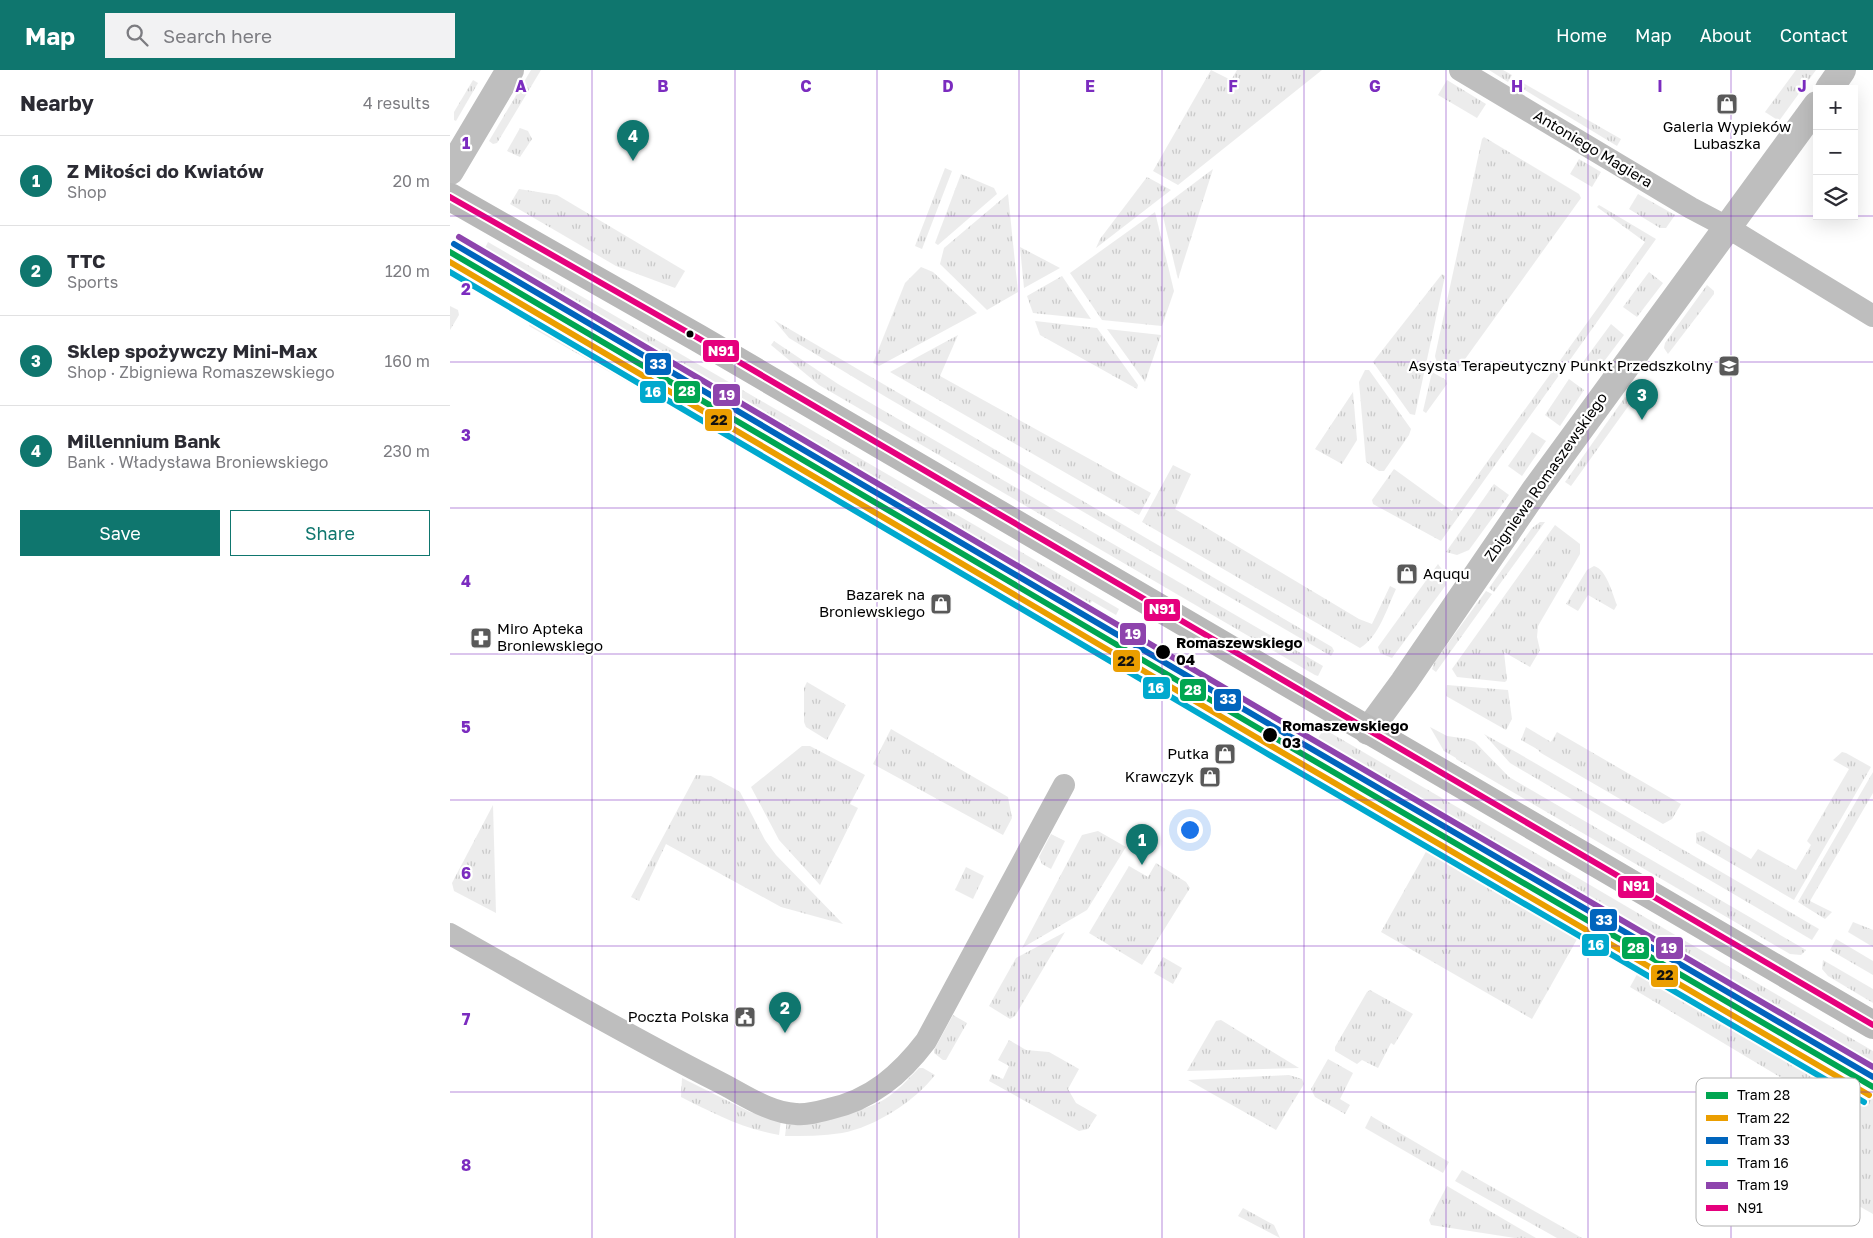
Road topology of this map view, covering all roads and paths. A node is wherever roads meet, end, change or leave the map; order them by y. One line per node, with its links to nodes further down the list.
1 (510, 70): 6 (street)
2 (1460, 70): 8 (street, Antoniego Magiera)
3 (1842, 70): 4 (street)
4 (1831, 85)
5 (1813, 110): 8 (street, Zbigniewa Romaszewskiego)
6 (450, 171)
7 (450, 197): 10 (main road)
8 (1727, 227): 9 (street, Antoniego Magiera); 10 (street, Zbigniewa Romaszewskiego)
9 (1873, 316)
10 (1368, 730): 13 (main road)
11 (1064, 785): 12 (street)
12 (450, 934)
13 (1873, 1025)

